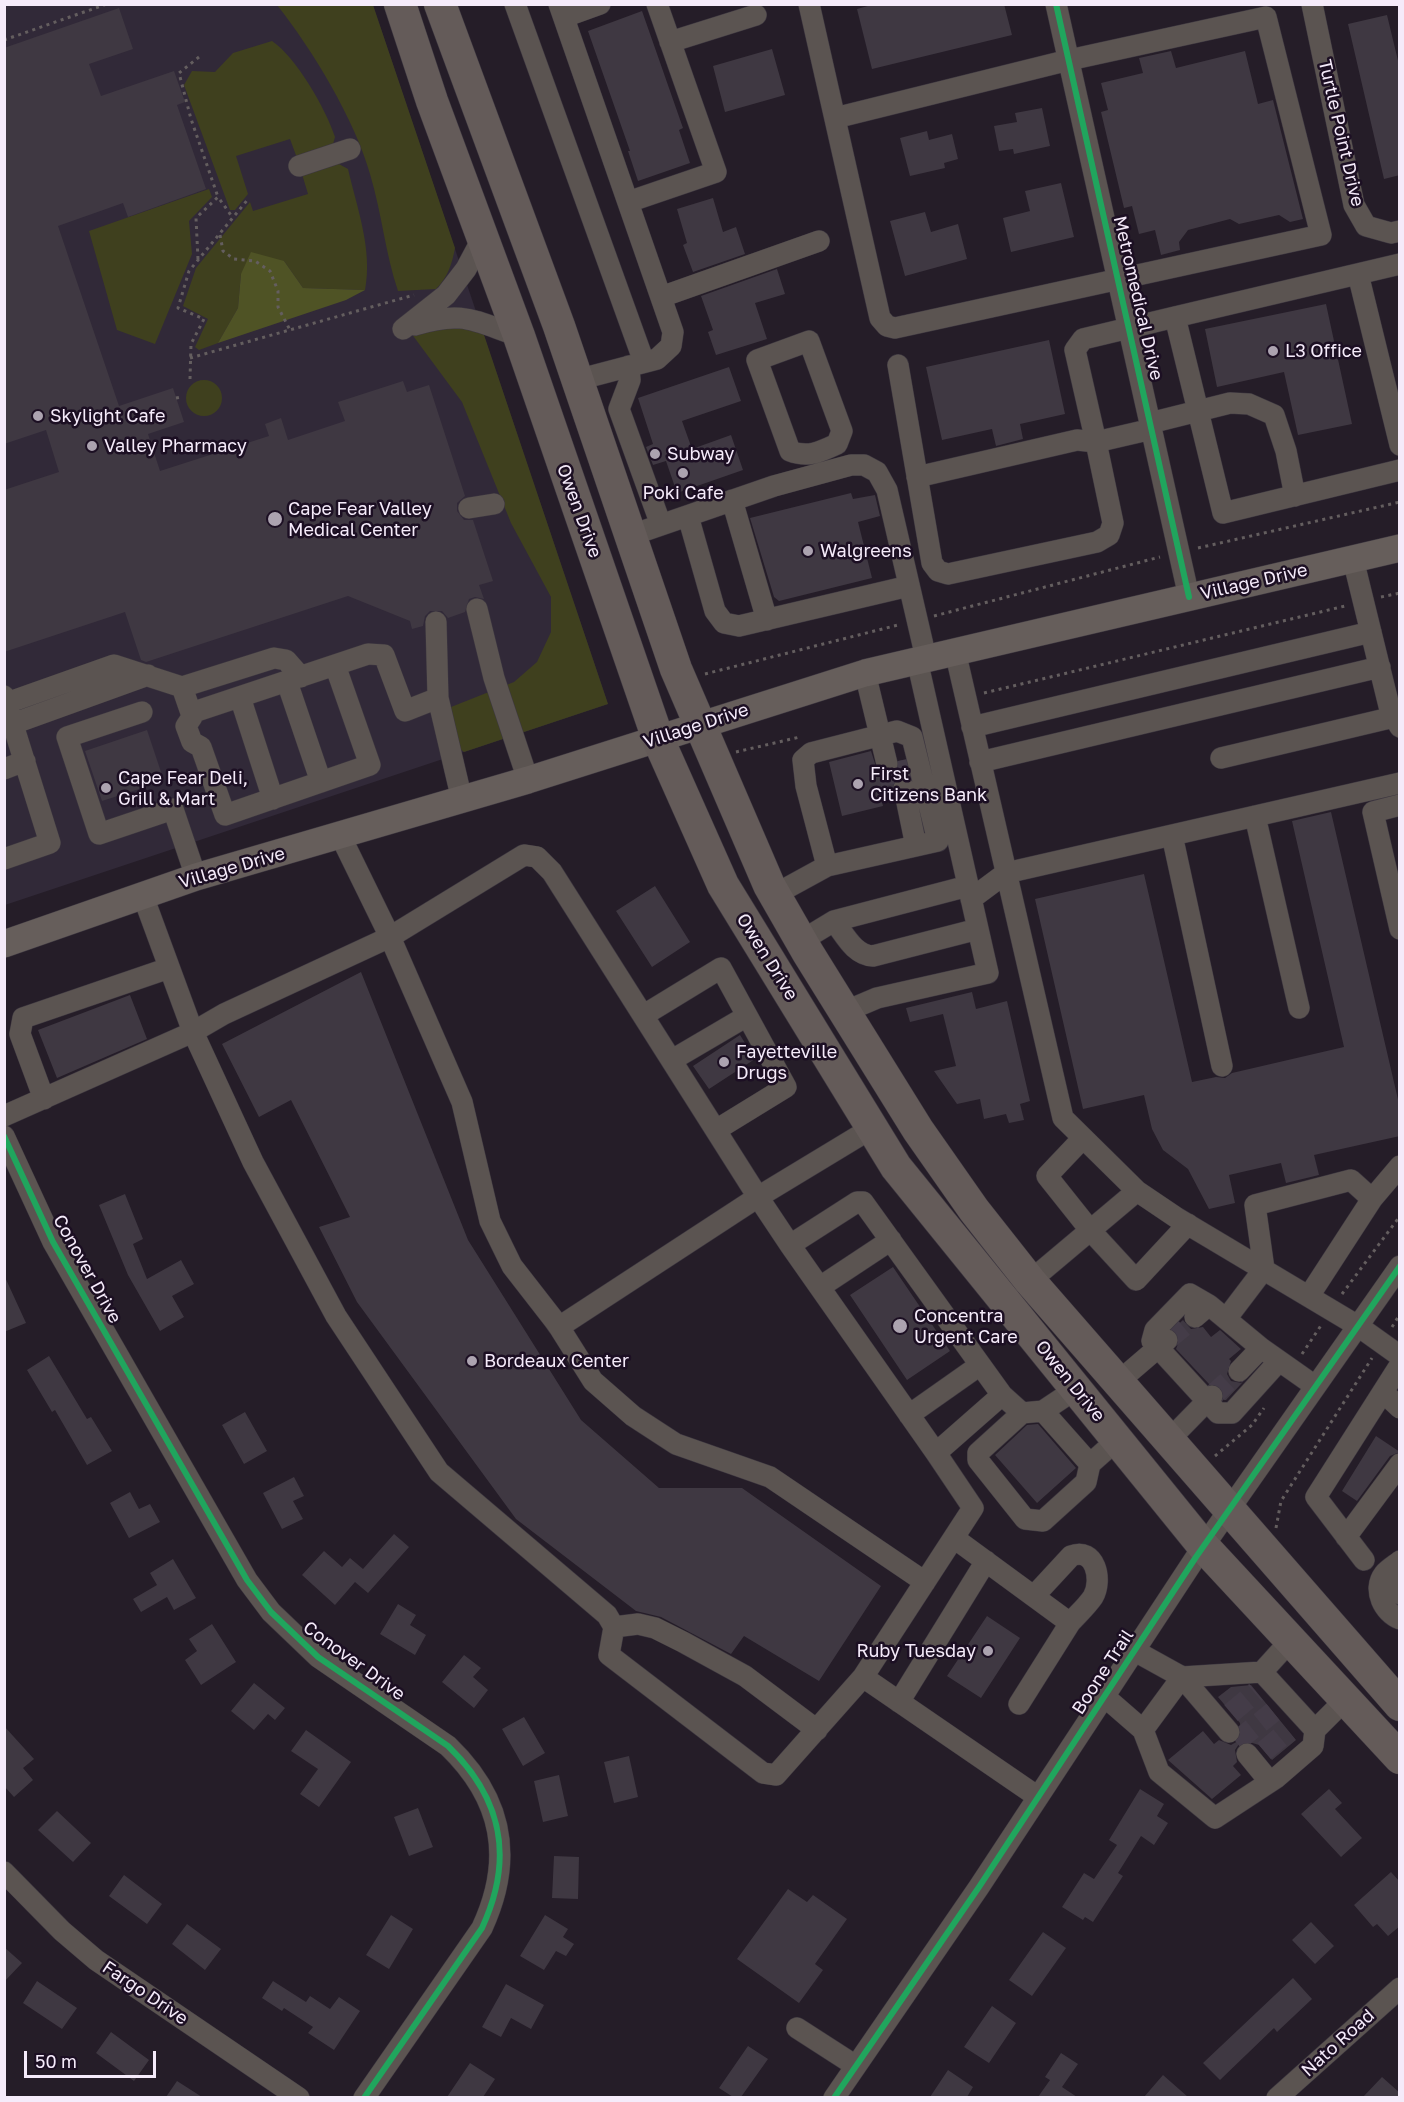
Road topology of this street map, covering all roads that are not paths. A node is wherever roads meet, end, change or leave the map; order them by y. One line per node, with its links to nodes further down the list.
1 (400, 4): 18 (highway, Owen Drive)
2 (440, 4): 29 (highway, Owen Drive)
3 (515, 4): 27 (street)
4 (600, 4): 9 (street)
5 (657, 4): 11 (street)
6 (809, 4): 13 (street)
7 (1056, 4): 12 (street, Metromedical Drive)
8 (1312, 4): 17 (street, Turtle Point Drive)
9 (561, 11): 16 (street)
10 (756, 15): 11 (street)
11 (670, 42): 16 (street)
12 (1069, 60): 13 (street); 22 (street, Metromedical Drive); 22 (street)
13 (835, 118): 22 (street)
14 (350, 149): 15 (street)
15 (299, 166)
16 (628, 202): 23 (street)
17 (1400, 231)
18 (483, 239): 26 (highway, Owen Drive); 26 (street)
19 (819, 241): 23 (street)
20 (1400, 264): 21 (street)
21 (1358, 274): 24 (street); 33 (street)
22 (1118, 279): 25 (street, Metromedical Drive)
23 (661, 297): 27 (street)
24 (1176, 317): 25 (street); 30 (street)
25 (1129, 329): 31 (street, Metromedical Drive); 32 (street)
26 (519, 336): 71 (highway, Owen Drive)
27 (636, 364): 29 (street); 43 (street)
28 (898, 365): 36 (street)
29 (577, 380): 44 (highway, Owen Drive)
30 (1199, 412): 31 (street); 38 (street); 38 (street)
31 (1151, 426): 32 (street); 48 (street, Metromedical Drive)
32 (1096, 442): 36 (street); 36 (street)
33 (1400, 445)
34 (801, 455): 34 (street); 37 (street)
35 (1400, 471): 38 (street)
36 (917, 477)
37 (800, 479): 39 (street); 47 (street)
38 (1295, 496)
39 (732, 500): 42 (street); 50 (street)
40 (494, 504): 41 (street)
41 (469, 508)
42 (688, 516): 43 (street); 50 (street)
43 (661, 525): 44 (street)
44 (629, 536): 67 (highway, Owen Drive)
45 (1400, 548): 46 (main road, Village Drive)
46 (1353, 559): 48 (main road, Village Drive); 52 (street)
47 (909, 586): 50 (street); 54 (street)
48 (1190, 597): 53 (main road, Village Drive)
49 (477, 609): 77 (street)
50 (767, 620)
51 (436, 622): 62 (street)
52 (1371, 632): 56 (street); 69 (street)
53 (955, 651): 54 (main road, Village Drive); 69 (street)
54 (922, 659): 57 (main road, Village Drive); 92 (street)
55 (335, 665): 59 (street); 62 (street); 78 (street)
56 (1380, 667): 66 (street); 75 (street)
57 (866, 673): 67 (main road, Village Drive); 70 (street)
58 (148, 675): 60 (street); 63 (street); 68 (street)
59 (294, 680): 60 (street); 61 (street); 78 (street)
60 (182, 687): 65 (street)
61 (240, 697): 65 (street); 81 (street)
62 (438, 698): 82 (street)
63 (5, 701): 68 (street)
64 (142, 712): 91 (street)
65 (192, 715): 81 (street)
66 (1397, 722): 72 (street)
67 (699, 725): 71 (main road, Village Drive); 93 (highway, Owen Drive)
68 (9, 726): 73 (street)
69 (972, 726): 75 (street)
70 (891, 733): 74 (street); 87 (street); 89 (street)
71 (658, 739): 77 (main road, Village Drive); 111 (highway, Owen Drive)
72 (1221, 758)
73 (25, 761): 76 (street); 88 (street)
74 (897, 761)
75 (980, 762): 90 (street)
76 (4, 769)
77 (528, 780): 82 (main road, Village Drive)
78 (321, 782): 81 (street)
79 (1400, 783): 84 (street)
80 (903, 789): 87 (street)
81 (273, 799)
82 (462, 800): 86 (main road, Village Drive)
83 (1400, 805): 97 (street)
84 (1255, 816): 85 (street); 102 (street)
85 (1172, 835): 90 (street); 108 (street)
86 (340, 837): 91 (main road, Village Drive); 98 (street)
87 (922, 845): 89 (street)
88 (4, 860)
89 (827, 866): 93 (street)
90 (1006, 873): 92 (street); 114 (street)
91 (196, 877): 94 (main road, Village Drive)
92 (970, 892): 95 (street); 96 (street)
93 (774, 895): 99 (highway, Owen Drive)
94 (143, 896): 100 (main road, Village Drive); 101 (street)
95 (834, 921): 96 (street); 99 (street)
96 (978, 929): 103 (street)
97 (1400, 929)
98 (390, 937): 104 (street); 106 (street); 130 (street)
99 (801, 941): 103 (highway, Owen Drive)
100 (4, 944)
101 (169, 968): 106 (street); 109 (street)
102 (1299, 1008)
103 (844, 1012): 125 (highway, Owen Drive)
104 (644, 1015): 105 (street); 107 (street)
105 (747, 1016): 107 (street); 112 (street)
106 (193, 1032): 109 (street); 165 (street)
107 (672, 1060): 112 (street)
108 (1222, 1066)
109 (44, 1099): 110 (street)
110 (4, 1116)
111 (872, 1128): 117 (street); 140 (highway, Owen Drive)
112 (716, 1130): 117 (street)
113 (4, 1136): 189 (street, Conover Drive)
114 (1083, 1138): 116 (street); 120 (street)
115 (1400, 1166): 118 (street)
116 (1137, 1191): 119 (street); 120 (street)
117 (758, 1197): 122 (street); 130 (street)
118 (1372, 1199): 124 (street); 127 (street)
119 (1188, 1224): 120 (street); 124 (street)
120 (1090, 1230): 125 (street)
121 (891, 1240): 122 (street); 126 (street); 134 (street)
122 (790, 1245): 126 (street)
123 (1400, 1266): 129 (street, Boone Trail)
124 (1264, 1269): 127 (street); 128 (street)
125 (1030, 1281): 138 (highway, Owen Drive)
126 (820, 1287): 147 (street)
127 (1309, 1296): 129 (street)
128 (1226, 1319): 131 (street); 132 (street)
129 (1358, 1326): 133 (street); 139 (street, Boone Trail)
130 (559, 1327): 160 (street)
131 (1162, 1344): 138 (street); 143 (street)
132 (1261, 1348): 135 (street); 137 (street)
133 (1400, 1356)
134 (980, 1365): 142 (street); 147 (street)
135 (1285, 1365): 139 (street); 143 (street)
136 (1400, 1365): 141 (street)
137 (1239, 1371)
138 (1118, 1382): 149 (highway, Owen Drive)
139 (1315, 1386): 153 (street, Boone Trail)
140 (1077, 1389): 145 (street); 148 (highway, Owen Drive)
141 (1383, 1392): 144 (street); 154 (street)
142 (1002, 1395): 146 (street); 150 (street)
143 (1209, 1399): 149 (street)
144 (1400, 1408)
145 (1043, 1411): 146 (street); 151 (street)
146 (1022, 1413): 151 (street)
147 (909, 1415): 150 (street)
148 (1117, 1440): 151 (street); 156 (highway, Owen Drive)
149 (1169, 1440): 153 (highway, Owen Drive)
150 (936, 1453): 155 (street)
151 (1090, 1464)
152 (1400, 1464): 154 (street)
153 (1228, 1510): 156 (street, Boone Trail); 175 (highway, Owen Drive)
154 (1346, 1537): 157 (street)
155 (954, 1538): 158 (street); 160 (street)
156 (1204, 1547): 166 (highway, Owen Drive); 167 (street, Boone Trail)
157 (1364, 1560)
158 (986, 1561): 162 (street); 173 (street)
159 (1396, 1564): 161 (street); 163 (street)
160 (925, 1582): 168 (street)
161 (1400, 1594)
162 (1034, 1596): 164 (street); 164 (street)
163 (1400, 1619)
164 (1070, 1623): 174 (street)
165 (614, 1627): 178 (street); 178 (street)
166 (1291, 1640): 170 (street); 172 (highway, Owen Drive)
167 (1135, 1651): 169 (street); 171 (street, Boone Trail)
168 (863, 1677): 173 (street); 178 (street)
169 (1182, 1677): 170 (street); 176 (street); 179 (street)
170 (1263, 1682): 177 (street)
171 (1105, 1697): 179 (street); 183 (street, Boone Trail)
172 (1346, 1700): 177 (street); 181 (highway, Owen Drive)
173 (899, 1702): 183 (street)
174 (1018, 1704)
175 (1400, 1705)
176 (1227, 1723)
177 (1302, 1726): 182 (street)
178 (817, 1730)
179 (1143, 1730): 182 (street)
180 (1254, 1755): 182 (street)
181 (1400, 1758)
182 (1270, 1782)
183 (1038, 1797): 187 (street, Boone Trail)
184 (4, 1872): 188 (street, Fargo Drive)
185 (1400, 1988): 191 (street, Nato Road)
186 (797, 2028): 187 (street)
187 (856, 2066): 190 (street, Boone Trail)
188 (299, 2097)
189 (364, 2097)
190 (834, 2097)
191 (1277, 2097)

